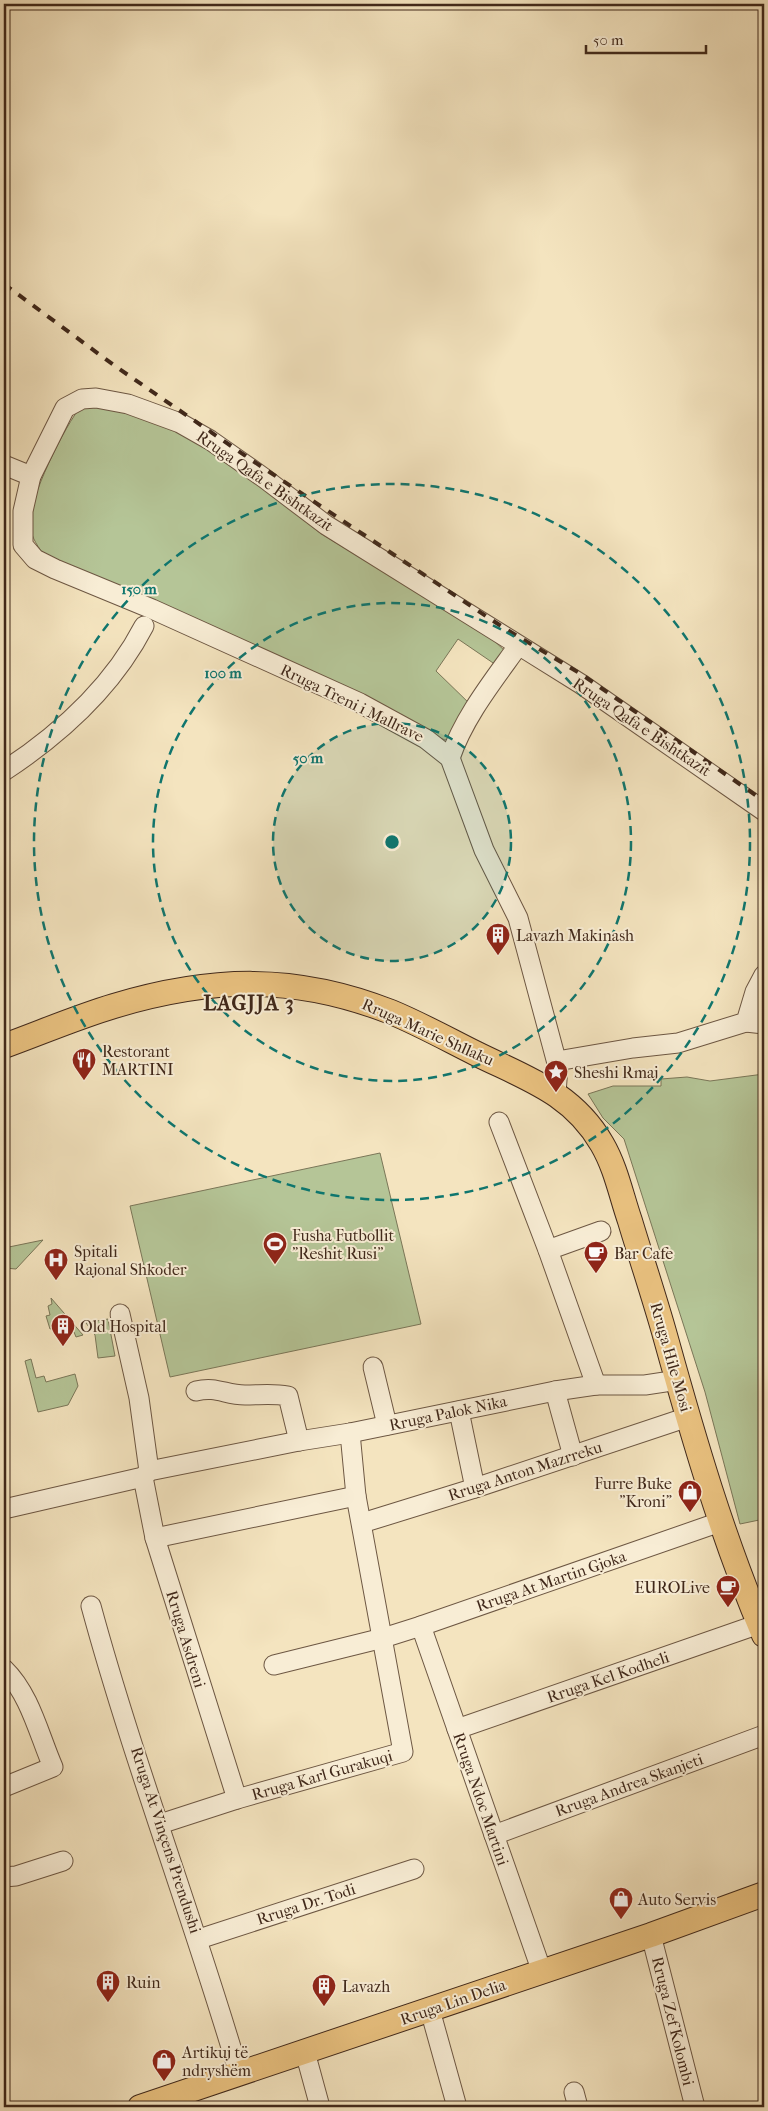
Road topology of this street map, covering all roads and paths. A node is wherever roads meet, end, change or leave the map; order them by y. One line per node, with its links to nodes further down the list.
1 (4, 465): 2 (street)
2 (31, 476): 4 (street, Rruga Qafa e Bishtkazit); 5 (street, Rruga Treni i Mallrave)
3 (144, 626): 6 (street)
4 (518, 646): 5 (street); 7 (street, Rruga Qafa e Bishtkazit)
5 (450, 758): 11 (street)
6 (4, 771)
7 (764, 811)
8 (764, 975): 9 (street)
9 (755, 1023): 11 (street)
10 (6, 1040): 12 (main road, Rruga Marie Shllaku)
11 (557, 1061): 12 (street)
12 (556, 1093): 18 (main road, Rruga Hile Mosi)
13 (499, 1122): 15 (street)
14 (601, 1231): 15 (street)
15 (548, 1250): 19 (street)
16 (120, 1314): 28 (street, Rruga Asdreni)
17 (373, 1367): 24 (street)
18 (678, 1380): 19 (street, Rruga Palok Nika); 23 (main road, Rruga Hile Mosi)
19 (596, 1385): 21 (street, Rruga Palok Nika)
20 (196, 1391): 26 (street)
21 (555, 1391): 22 (street, Rruga Palok Nika); 27 (street)
22 (459, 1411): 24 (street, Rruga Palok Nika); 29 (street)
23 (688, 1417): 27 (street, Rruga Anton Mazrreku); 32 (main road, Rruga Hile Mosi)
24 (387, 1426): 25 (street, Rruga Palok Nika)
25 (350, 1433): 26 (street, Rruga Palok Nika); 30 (street, Rruga Karl Gurakuqi)
26 (299, 1441): 28 (street, Rruga Palok Nika)
27 (573, 1456): 29 (street, Rruga Anton Mazrreku)
28 (146, 1474): 31 (street, Rruga Palok Nika); 34 (street, Rruga Asdreni)
29 (475, 1488): 33 (street, Rruga Anton Mazrreku)
30 (356, 1496): 33 (street, Rruga Karl Gurakuqi); 34 (street)
31 (4, 1510)
32 (720, 1522): 36 (street, Rruga At Martin Gjoka); 37 (main road, Rruga Hile Mosi)
33 (362, 1523): 38 (street, Rruga Karl Gurakuqi)
34 (155, 1538): 44 (street, Rruga Asdreni)
35 (91, 1606): 45 (street, Rruga At Vinçens Prendushi)
36 (421, 1626): 38 (street, Rruga At Martin Gjoka); 41 (street, Rruga Ndoc Martini)
37 (762, 1629): 41 (street, Rruga Kel Kodheli)
38 (383, 1638): 39 (street); 44 (street, Rruga Karl Gurakuqi)
39 (274, 1664)
40 (4, 1669): 43 (street)
41 (457, 1729): 46 (street, Rruga Ndoc Martini)
42 (764, 1734): 46 (street, Rruga Andrea Skanjeti)
43 (4, 1787)
44 (237, 1799): 45 (street, Rruga Karl Gurakuqi)
45 (160, 1824): 52 (street, Rruga At Vinçens Prendushi)
46 (494, 1835): 53 (street, Rruga Ndoc Martini)
47 (62, 1861): 49 (street)
48 (414, 1869): 52 (street, Rruga Dr. Todi)
49 (4, 1877)
50 (764, 1894): 51 (main road, Rruga Lin Delia)
51 (651, 1935): 53 (main road, Rruga Lin Delia); 60 (street, Rruga Zef Kolombi)
52 (198, 1939): 56 (street, Rruga At Vinçens Prendushi)
53 (542, 1972): 54 (main road, Rruga Lin Delia)
54 (430, 2010): 55 (main road, Rruga Lin Delia); 59 (street)
55 (305, 2052): 56 (main road, Rruga Lin Delia); 58 (street)
56 (239, 2074): 57 (main road, Rruga Lin Delia)
57 (140, 2107)
58 (320, 2107)
59 (457, 2107)
60 (695, 2107)

